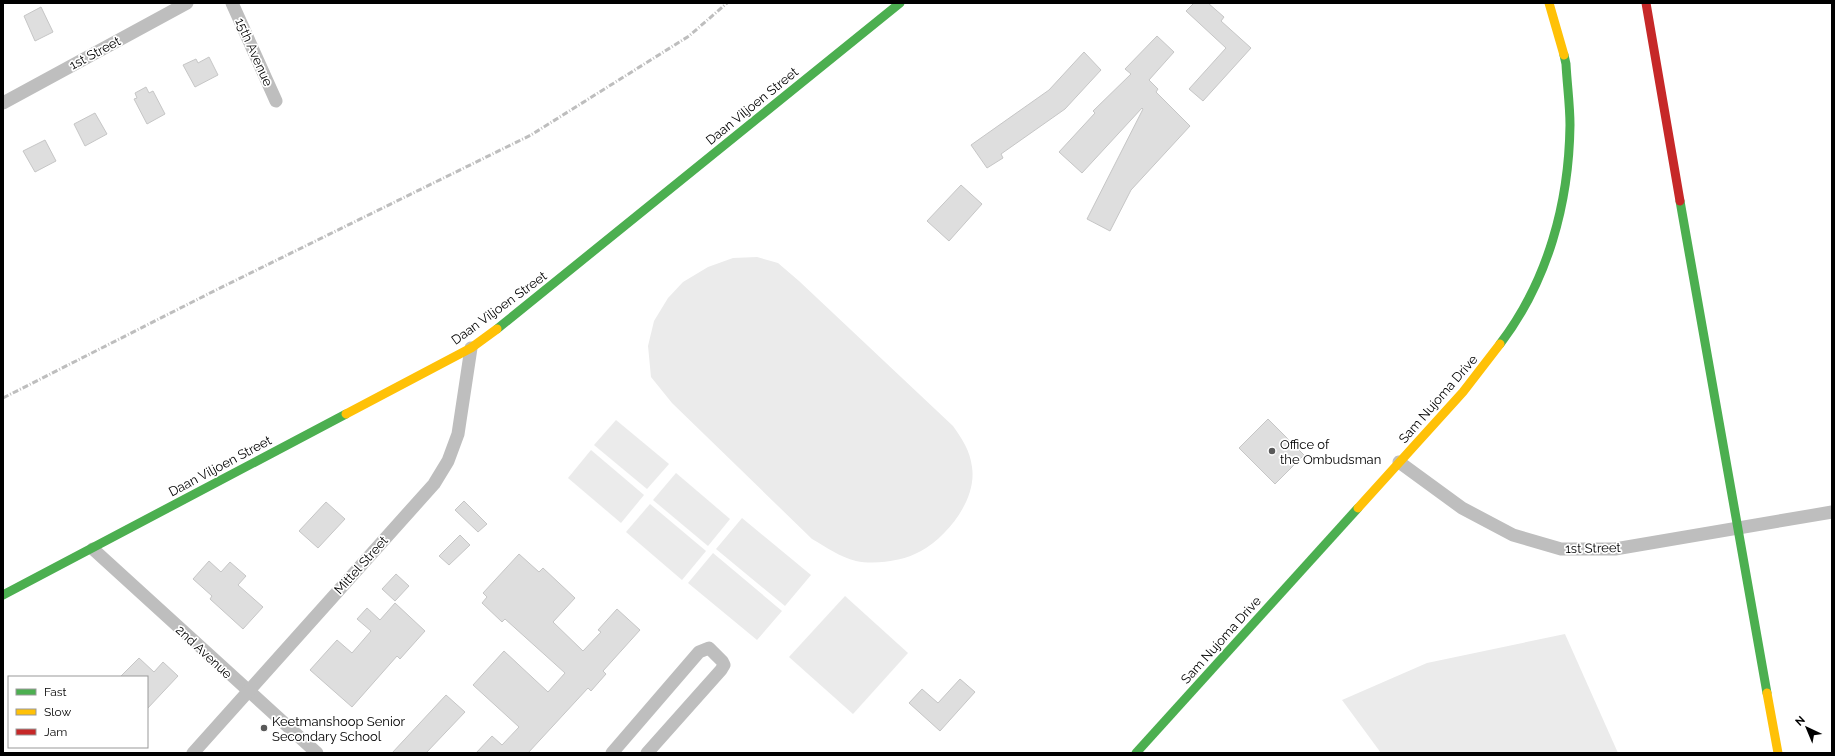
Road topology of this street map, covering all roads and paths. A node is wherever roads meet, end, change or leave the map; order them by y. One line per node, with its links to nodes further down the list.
1 (188, 3): 7 (street, 1st Street)
2 (232, 3): 6 (street, 15th Avenue)
3 (900, 3): 8 (main road, Daan Viljoen Street)
4 (1549, 3): 9 (main road, Sam Nujoma Drive)
5 (1646, 3): 19 (main road)
6 (276, 101)
7 (3, 103)
8 (470, 348): 11 (main road, Daan Viljoen Street); 13 (street, Mittel Street)
9 (1399, 462): 10 (street, 1st Street); 18 (main road, Sam Nujoma Drive)
10 (1832, 512)
11 (93, 549): 12 (main road, Daan Viljoen Street); 13 (street, 2nd Avenue)
12 (3, 595)
13 (248, 692): 14 (street, Mittel Street); 15 (street, 2nd Avenue)
14 (194, 753)
15 (316, 753)
16 (612, 753): 17 (street)
17 (647, 753)
18 (1136, 753)
19 (1778, 753)

